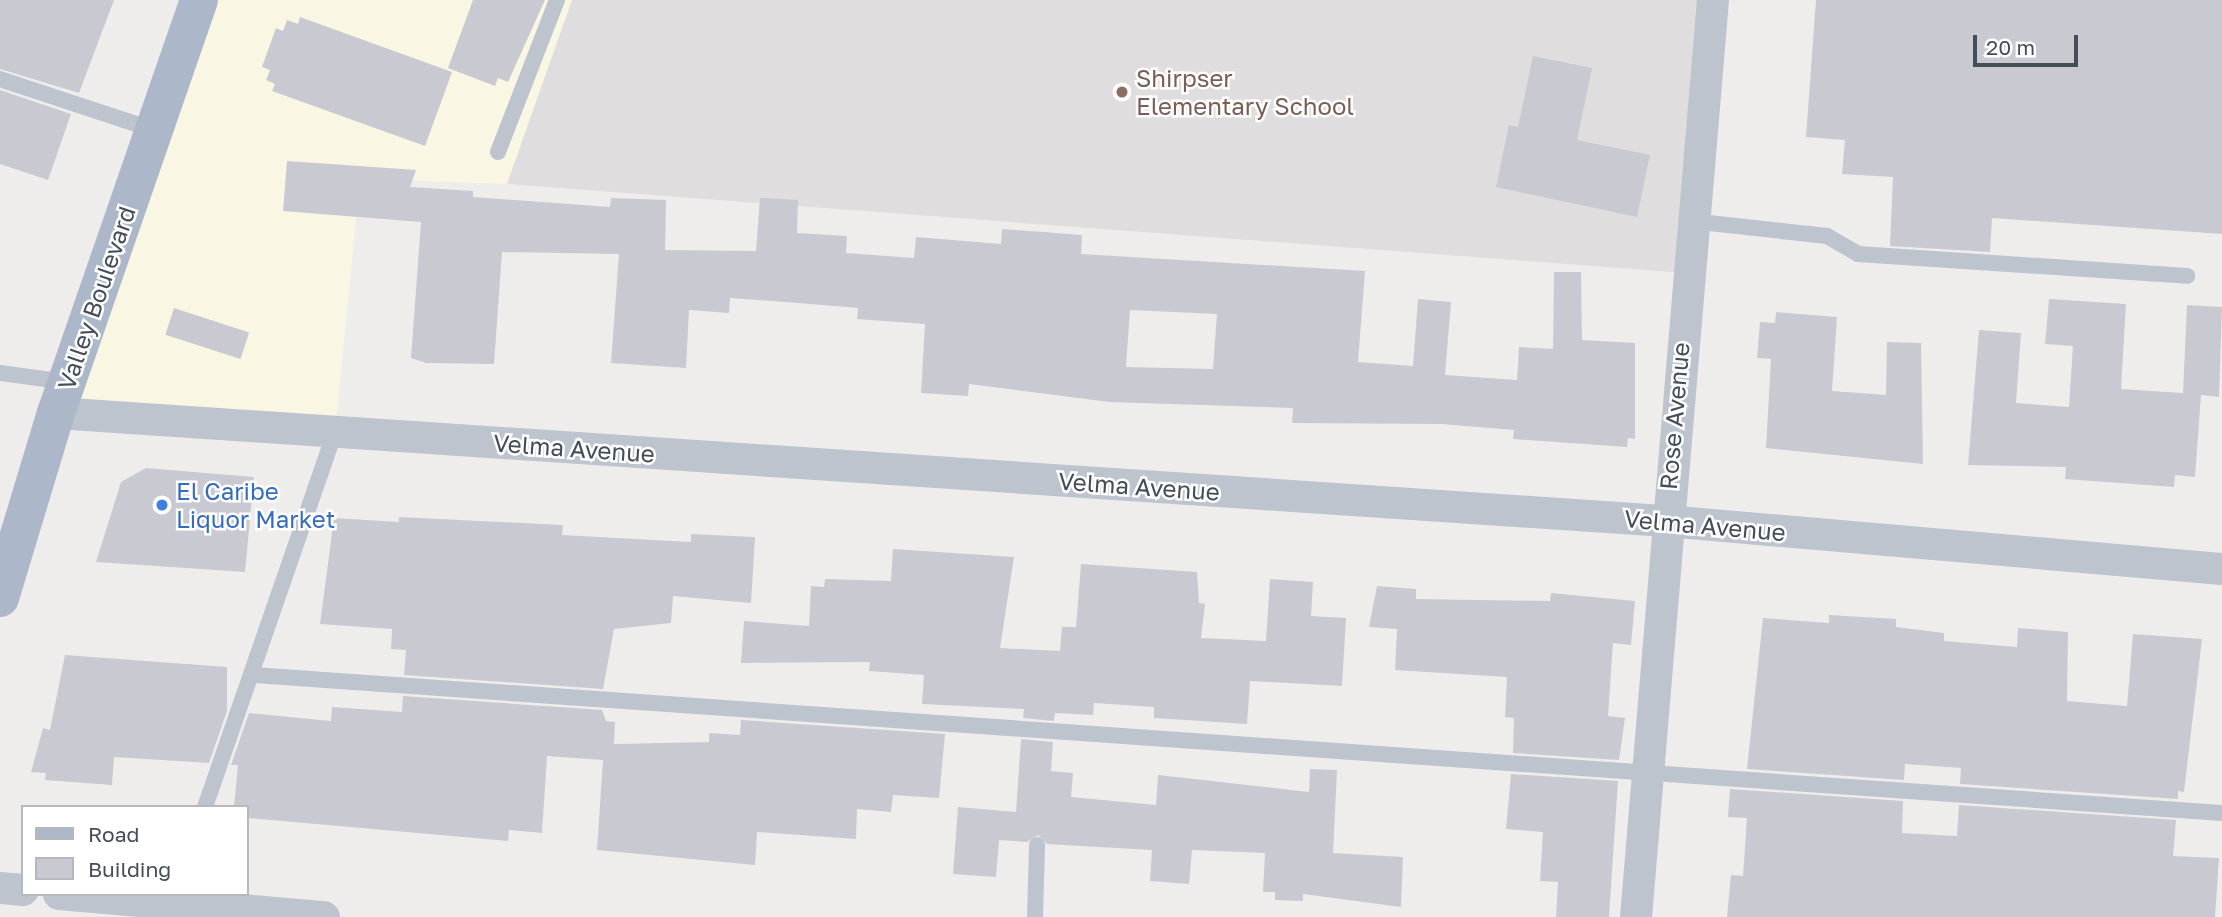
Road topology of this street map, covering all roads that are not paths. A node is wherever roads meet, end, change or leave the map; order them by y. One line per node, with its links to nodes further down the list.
1 (199, 0): 5 (main road, Valley Boulevard)
2 (557, 0): 6 (lane)
3 (1713, 0): 7 (street, Rose Avenue)
4 (0, 79): 5 (lane)
5 (154, 130): 10 (main road, Valley Boulevard)
6 (498, 152)
7 (1691, 221): 8 (lane); 12 (street, Rose Avenue)
8 (2187, 276)
9 (0, 373): 10 (lane)
10 (61, 398): 11 (street, Velma Avenue); 14 (main road, Valley Boulevard)
11 (335, 432): 12 (street, Velma Avenue); 15 (lane)
12 (1666, 521): 13 (street, Velma Avenue); 16 (street, Rose Avenue)
13 (2222, 569)
14 (0, 598)
15 (253, 675): 16 (lane); 17 (lane)
16 (1647, 772): 18 (lane); 26 (street, Rose Avenue)
17 (206, 805)
18 (2222, 813)
19 (1037, 845): 25 (lane)
20 (0, 888): 21 (street)
21 (21, 890)
22 (78, 896): 23 (street)
23 (169, 906): 24 (street)
24 (324, 917)
25 (1035, 917)
26 (1636, 917)

